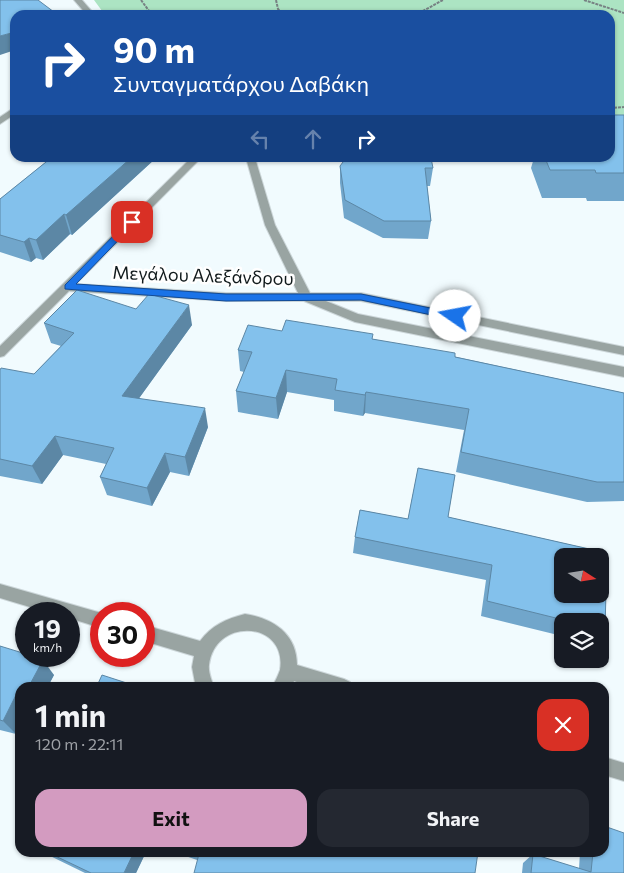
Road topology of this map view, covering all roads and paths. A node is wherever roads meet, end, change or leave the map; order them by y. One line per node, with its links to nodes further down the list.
1 (78, 0): 4 (street)
2 (444, 0): 5 (path)
3 (584, 0): 6 (path)
4 (87, 10)
5 (425, 10)
6 (615, 10)
7 (192, 162): 9 (street)
8 (252, 162): 10 (street, Μεγάλου Αλεξάνδρου)
9 (68, 287): 10 (street, Μεγάλου Αλεξάνδρου); 12 (street)
10 (306, 297): 11 (street, Μεγάλου Αλεξάνδρου); 13 (street, Μεγάλου Αλεξάνδρου)
11 (624, 351)
12 (0, 353)
13 (624, 372)
14 (0, 591): 15 (street)
15 (90, 617)
16 (155, 635): 17 (street)
17 (203, 650): 18 (street); 19 (street)
18 (288, 671): 20 (street); 21 (street)
19 (202, 682)
20 (283, 682)
21 (324, 682)
22 (609, 768): 23 (street)
23 (624, 772)

